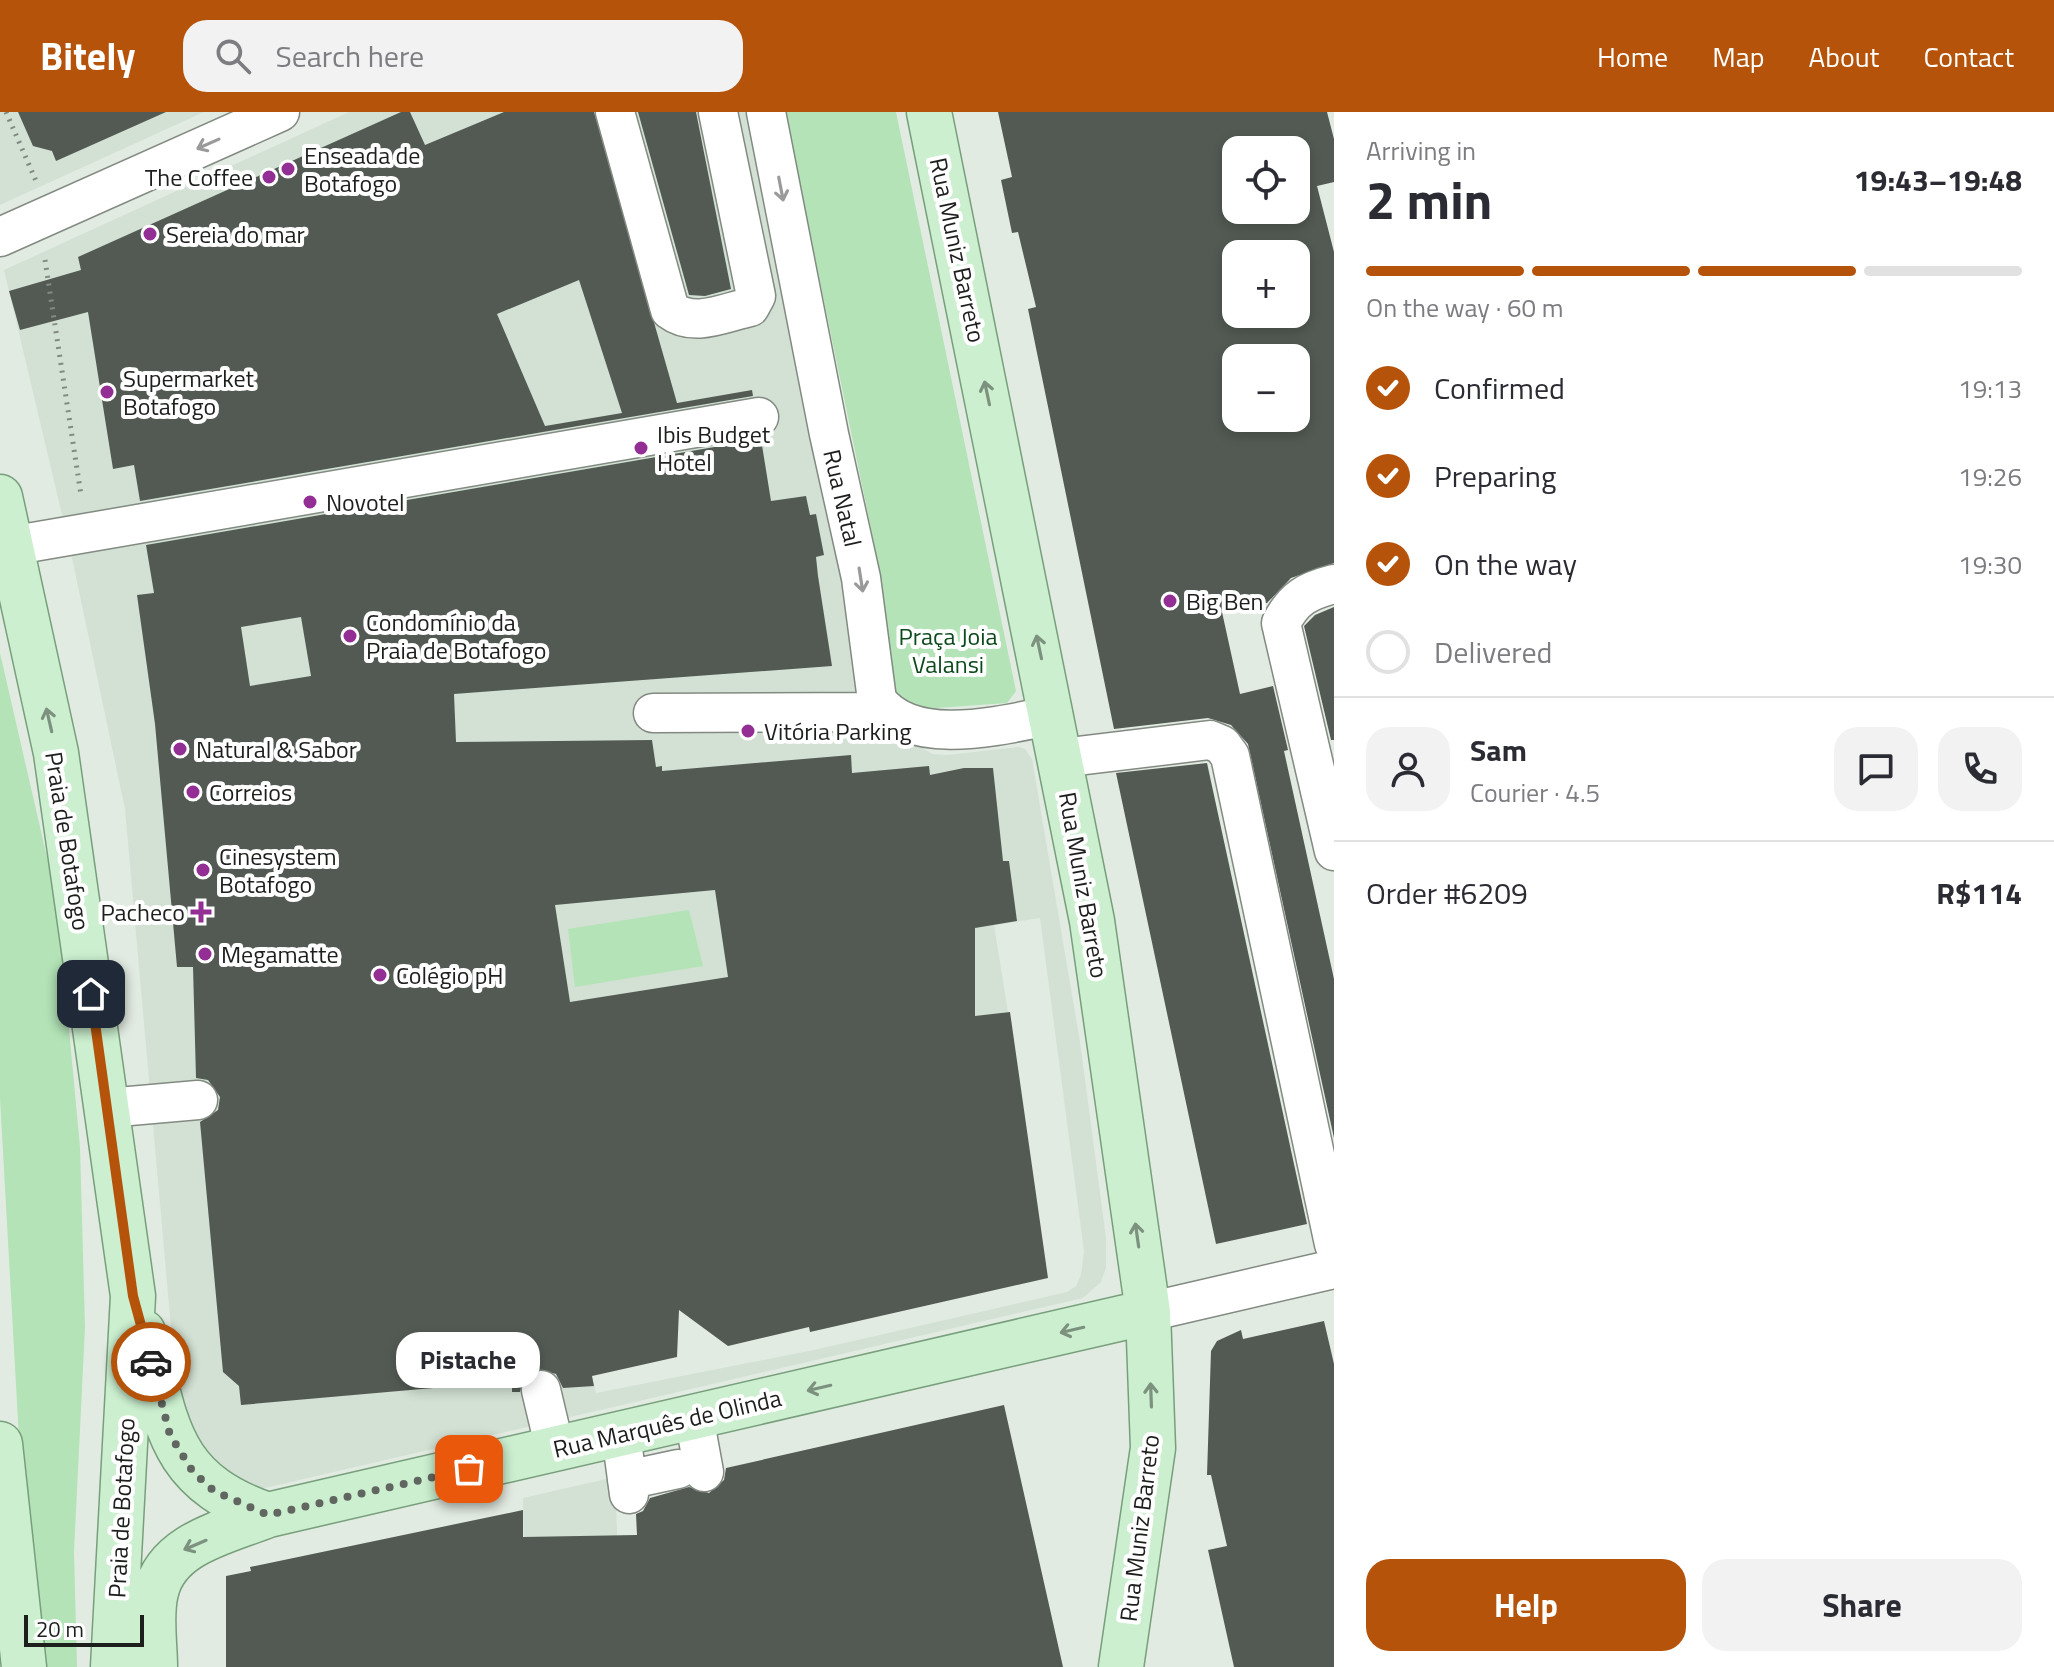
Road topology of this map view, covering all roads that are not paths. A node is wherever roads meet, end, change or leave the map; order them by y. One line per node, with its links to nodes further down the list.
1 (280, 112): 6 (street, one-way to 6)
2 (615, 112): 3 (street)
3 (718, 112)
4 (766, 112): 11 (street, Rua Natal, one-way to 11)
5 (929, 112): 13 (main road, Rua Muniz Barreto, one-way to 5)
6 (0, 237)
7 (759, 417): 9 (street)
8 (0, 497): 9 (main road, Praia de Botafogo)
9 (10, 546): 18 (main road, Praia de Botafogo, one-way to 9)
10 (1334, 584): 15 (street)
11 (886, 712): 12 (street); 13 (street)
12 (653, 713)
13 (1053, 715): 14 (main road, Rua Muniz Barreto)
14 (1061, 758): 19 (street); 22 (main road, Rua Muniz Barreto, one-way to 14)
15 (1328, 784): 16 (street)
16 (1334, 851)
17 (198, 1100): 18 (street)
18 (107, 1108): 21 (main road, Praia de Botafogo)
19 (1334, 1244)
20 (1334, 1269): 22 (street, Rua Marquês de Olinda)
21 (133, 1296): 28 (main road); 30 (main road, Praia de Botafogo)
22 (1148, 1312): 24 (main road, Rua Marquês de Olinda, one-way to 24); 32 (main road, Rua Muniz Barreto, one-way to 22)
23 (541, 1390): 27 (street)
24 (694, 1417): 25 (main road, Rua Marquês de Olinda); 25 (street)
25 (621, 1434): 27 (main road, Rua Marquês de Olinda)
26 (0, 1444): 29 (main road)
27 (555, 1449): 28 (main road, Rua Marquês de Olinda)
28 (268, 1515): 31 (main road, Praia de Botafogo, one-way to 31)
29 (24, 1667)
30 (113, 1667)
31 (155, 1667)
32 (1121, 1667)

